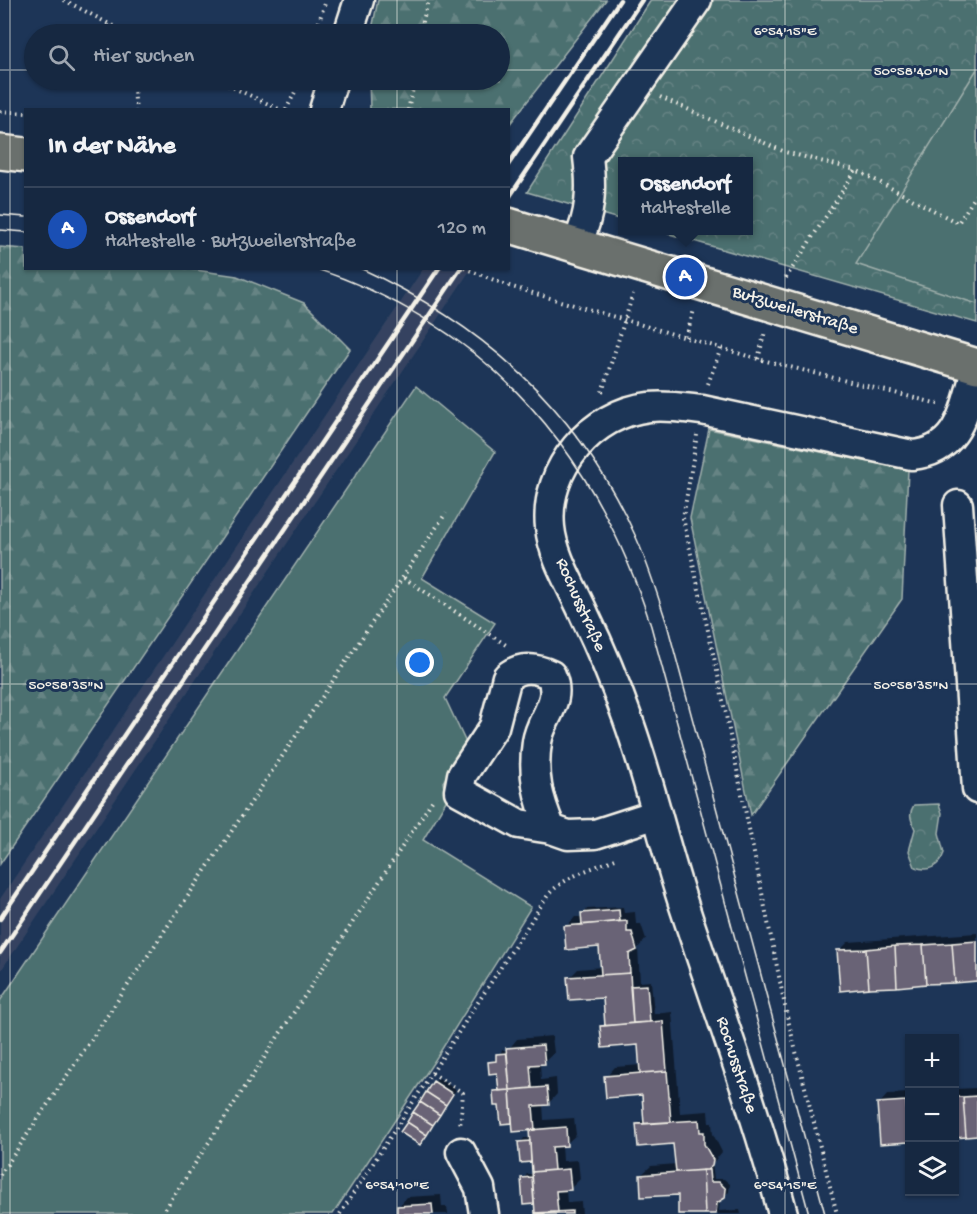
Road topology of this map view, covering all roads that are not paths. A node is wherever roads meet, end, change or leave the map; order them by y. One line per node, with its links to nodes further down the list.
1 (358, 0): 3 (street)
2 (697, 0): 7 (street)
3 (351, 24)
4 (0, 152): 5 (main road)
5 (24, 156)
6 (510, 226): 7 (main road, Butzweilerstraße)
7 (578, 244): 8 (main road, Butzweilerstraße)
8 (977, 367): 11 (street, Rochusstraße)
9 (958, 505): 10 (street)
10 (977, 789)
11 (657, 814): 12 (street); 15 (street, Rochusstraße)
12 (551, 829): 12 (street)
13 (461, 1152): 14 (street)
14 (484, 1214)
15 (783, 1214)

